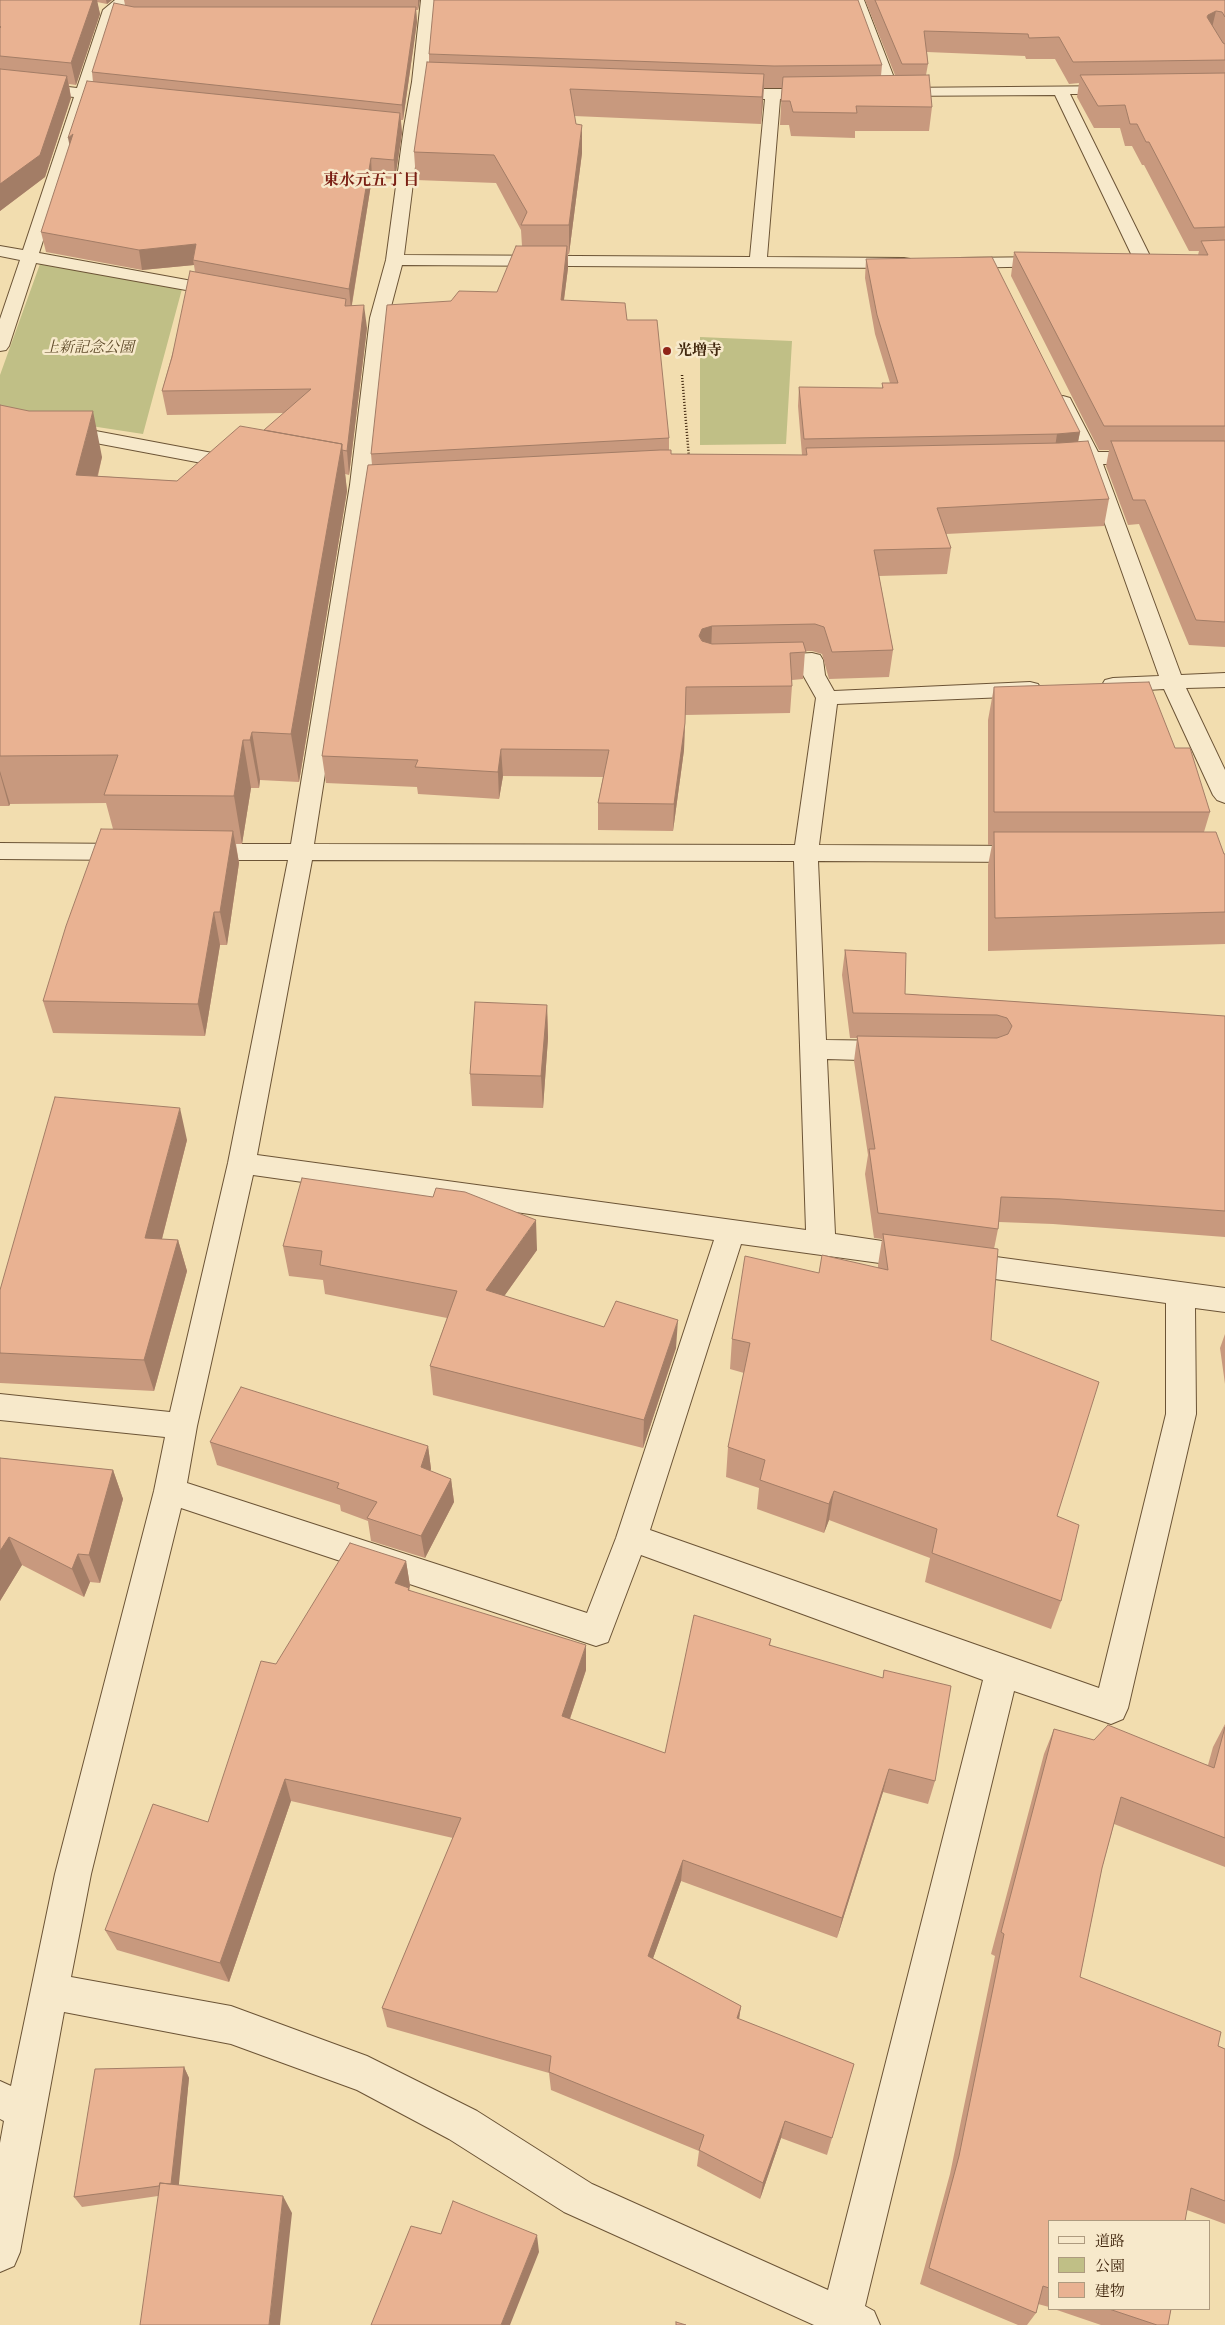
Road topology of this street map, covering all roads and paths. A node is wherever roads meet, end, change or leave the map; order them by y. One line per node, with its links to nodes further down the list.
1 (857, 0): 12 (street)
2 (126, 7): 9 (street)
3 (422, 11): 4 (street)
4 (420, 82): 5 (street); 17 (street)
5 (439, 83)
6 (0, 84): 9 (street)
7 (1128, 89): 8 (street)
8 (1060, 90): 12 (street); 23 (street)
9 (84, 93): 15 (street); 19 (street)
10 (714, 93): 14 (street)
11 (872, 93): 12 (street)
12 (892, 93)
13 (833, 94): 14 (street)
14 (773, 95): 24 (street)
15 (132, 98)
16 (393, 126): 17 (street)
17 (412, 127): 21 (street)
18 (0, 252): 19 (street)
19 (29, 257): 28 (street); 29 (street)
20 (1161, 259): 23 (street)
21 (395, 260): 24 (street); 38 (street)
22 (1123, 260): 23 (street)
23 (1143, 260)
24 (758, 262): 26 (street)
25 (1064, 262): 27 (street)
26 (916, 263)
27 (945, 263)
28 (244, 296)
29 (0, 346)
30 (682, 375): 35 (path)
31 (1056, 388): 33 (street)
32 (0, 419): 37 (street)
33 (1091, 458): 34 (street); 36 (street); 42 (street)
34 (1158, 458)
35 (689, 459)
36 (1044, 462)
37 (258, 467)
38 (351, 484): 39 (street); 49 (street)
39 (380, 484)
40 (748, 661): 45 (street)
41 (1225, 680): 42 (street)
42 (1172, 682): 43 (street); 46 (street)
43 (1094, 686)
44 (1054, 688): 45 (street)
45 (827, 698): 48 (street)
46 (1225, 795)
47 (0, 851): 49 (street)
48 (806, 853): 49 (street); 50 (street); 51 (street)
49 (300, 854): 53 (street)
50 (1046, 854)
51 (814, 1049): 52 (street); 55 (street)
52 (913, 1051)
53 (242, 1163): 54 (street); 59 (street)
54 (731, 1232): 55 (street); 61 (street)
55 (821, 1243): 56 (street)
56 (1180, 1294): 57 (street); 62 (street)
57 (1225, 1300)
58 (0, 1408): 59 (street)
59 (182, 1426): 60 (street)
60 (170, 1491): 61 (street); 63 (street)
61 (632, 1538): 62 (street)
62 (1002, 1671): 66 (street)
63 (49, 1991): 64 (street); 66 (street)
64 (13, 2105): 65 (street)
65 (0, 2252)
66 (851, 2321)

